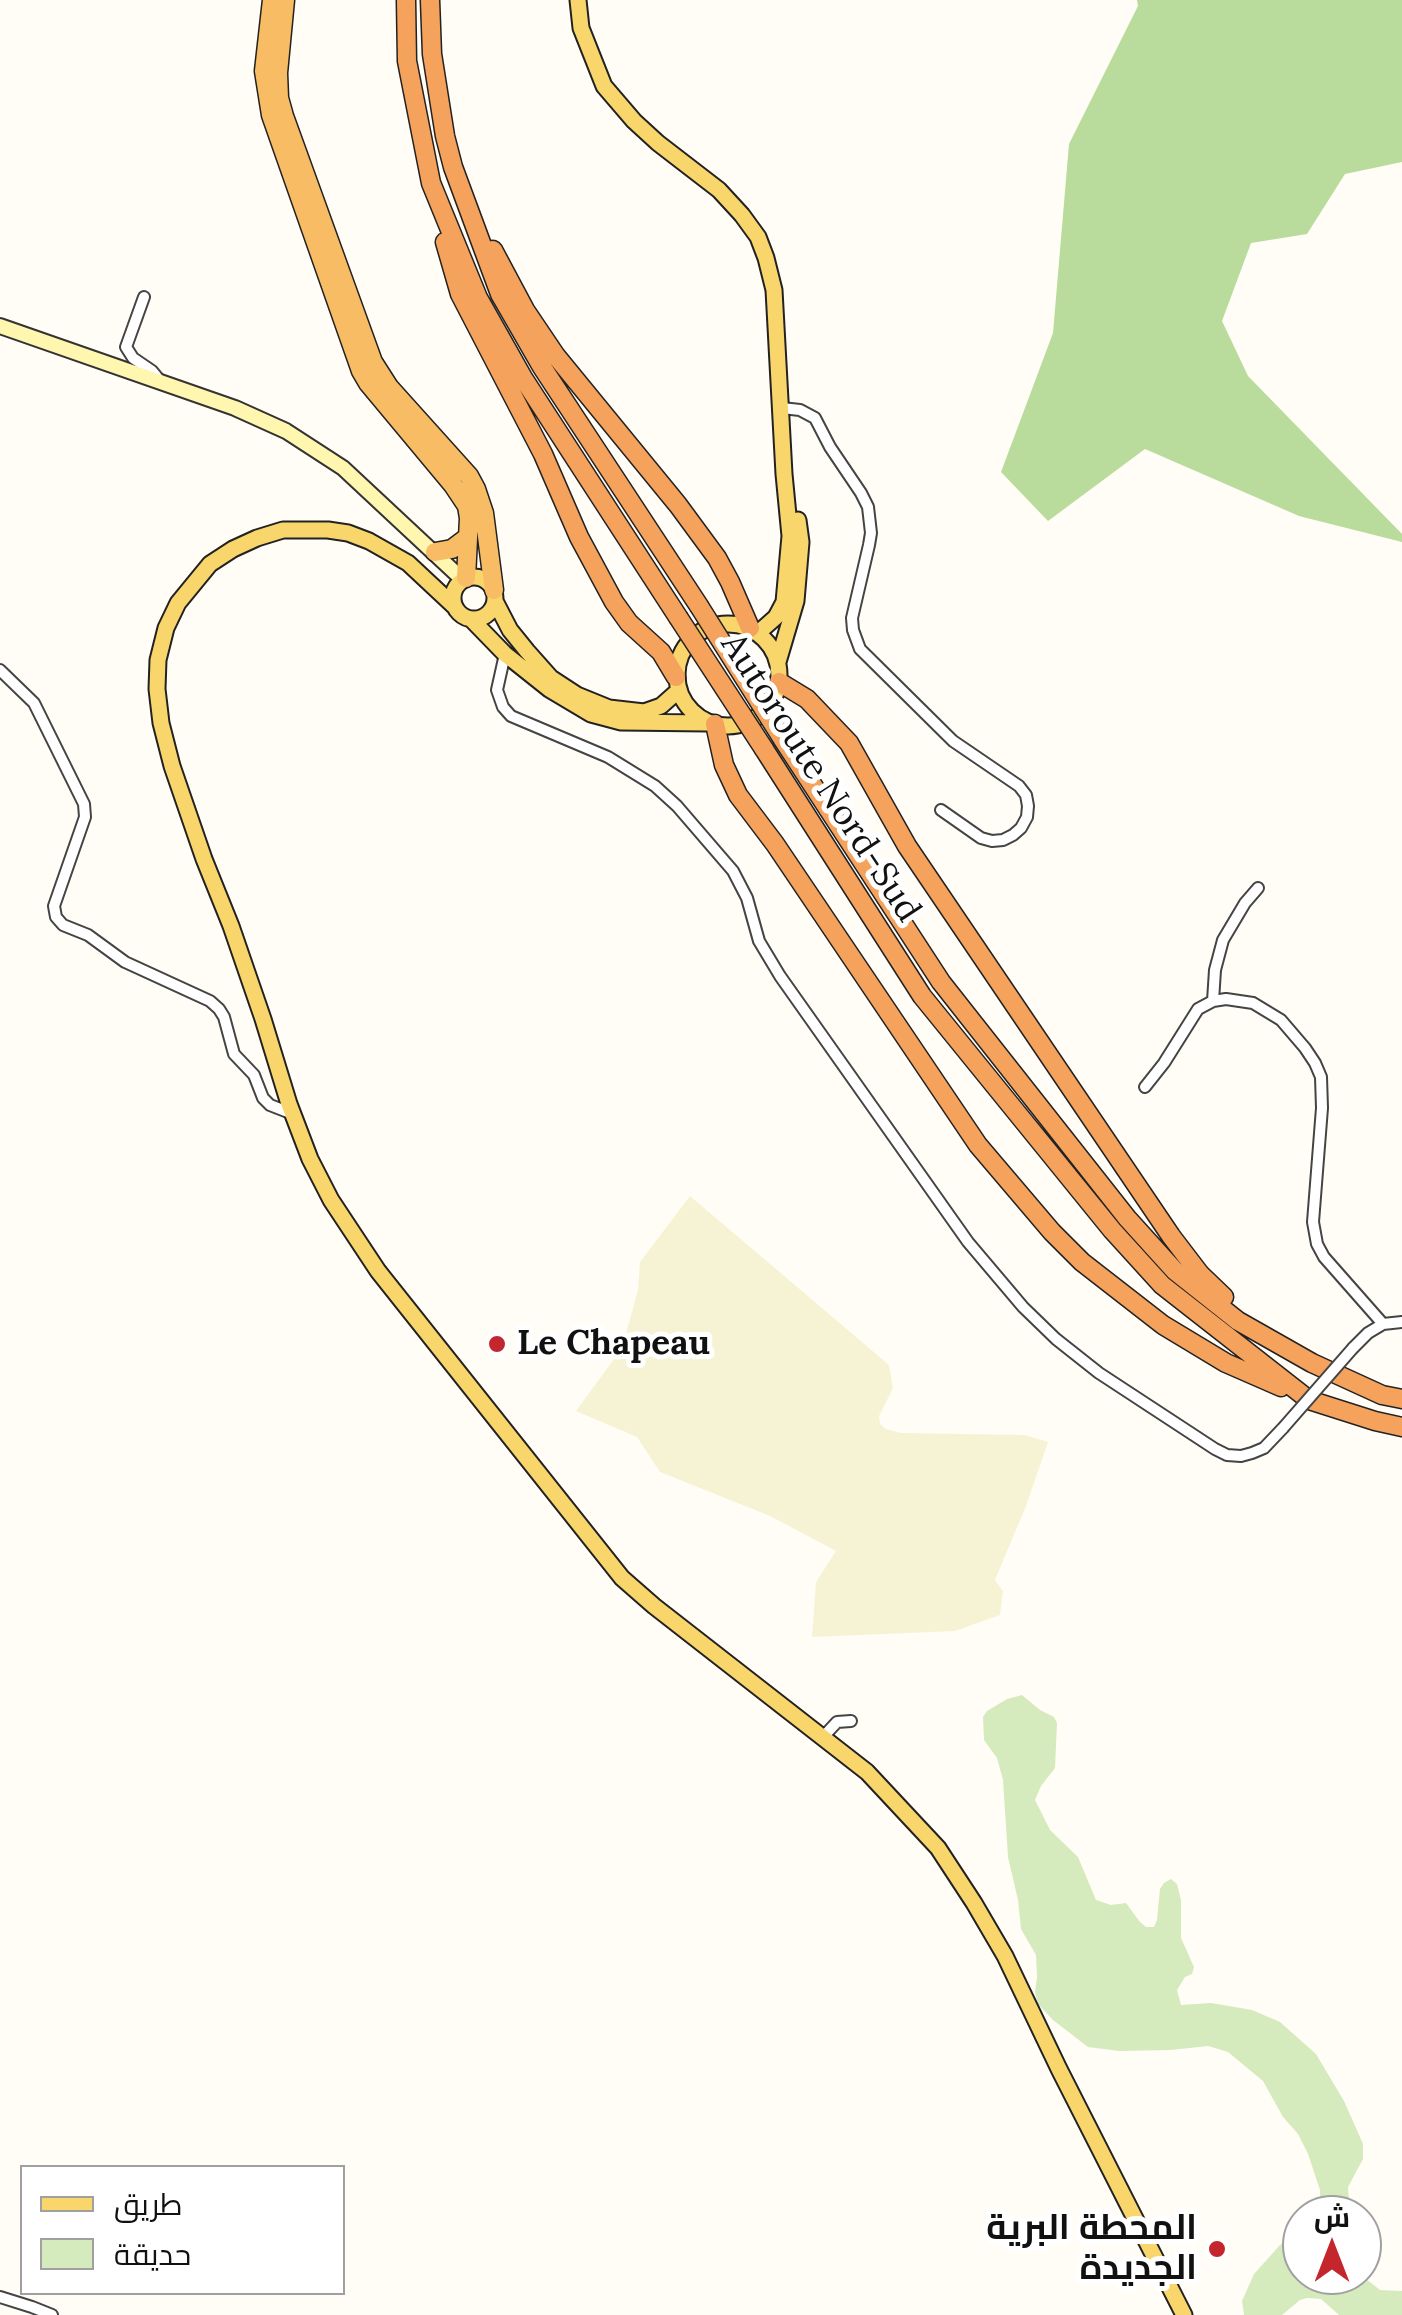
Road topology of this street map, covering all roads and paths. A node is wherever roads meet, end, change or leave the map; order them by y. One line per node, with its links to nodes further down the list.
1 (272, 0): 12 (highway)
2 (285, 0): 16 (highway)
3 (406, 0): 7 (highway, Autoroute Nord-Sud)
4 (430, 0): 6 (highway, Autoroute Nord-Sud)
5 (578, 0): 11 (main road)
6 (453, 168): 19 (highway); 34 (highway, Autoroute Nord-Sud, bridge)
7 (431, 183): 24 (highway); 35 (highway, Autoroute Nord-Sud, bridge)
8 (144, 296): 10 (street)
9 (0, 326): 10 (main road)
10 (162, 382): 13 (main road)
11 (782, 408): 19 (main road); 21 (main road); 27 (street)
12 (468, 536): 13 (highway); 15 (highway)
13 (435, 552): 15 (main road)
14 (425, 578): 15 (main road); 17 (main road); 31 (main road)
15 (460, 583): 16 (main road); 17 (main road)
16 (494, 596): 18 (main road); 24 (main road)
17 (454, 606): 18 (main road)
18 (471, 619): 20 (main road)
19 (754, 630): 21 (main road); 24 (main road)
20 (505, 654): 26 (main road); 33 (street, bridge)
21 (779, 656): 23 (main road); 25 (main road)
22 (0, 670): 31 (street)
23 (779, 682): 25 (highway); 26 (main road)
24 (678, 684): 26 (main road)
25 (807, 699): 34 (highway)
26 (713, 724): 35 (highway)
27 (941, 810)
28 (1258, 888): 29 (street)
29 (1213, 1001): 30 (street); 33 (street)
30 (1145, 1087)
31 (293, 1114): 39 (main road)
32 (1402, 1322): 33 (street)
33 (1383, 1324)
34 (1312, 1363): 36 (highway, Autoroute Nord-Sud)
35 (1309, 1400): 37 (highway, Autoroute Nord-Sud)
36 (1402, 1400)
37 (1402, 1427)
38 (851, 1720): 39 (street)
39 (823, 1737): 42 (main road)
40 (0, 2298): 41 (street)
41 (52, 2315)
42 (1184, 2315)

